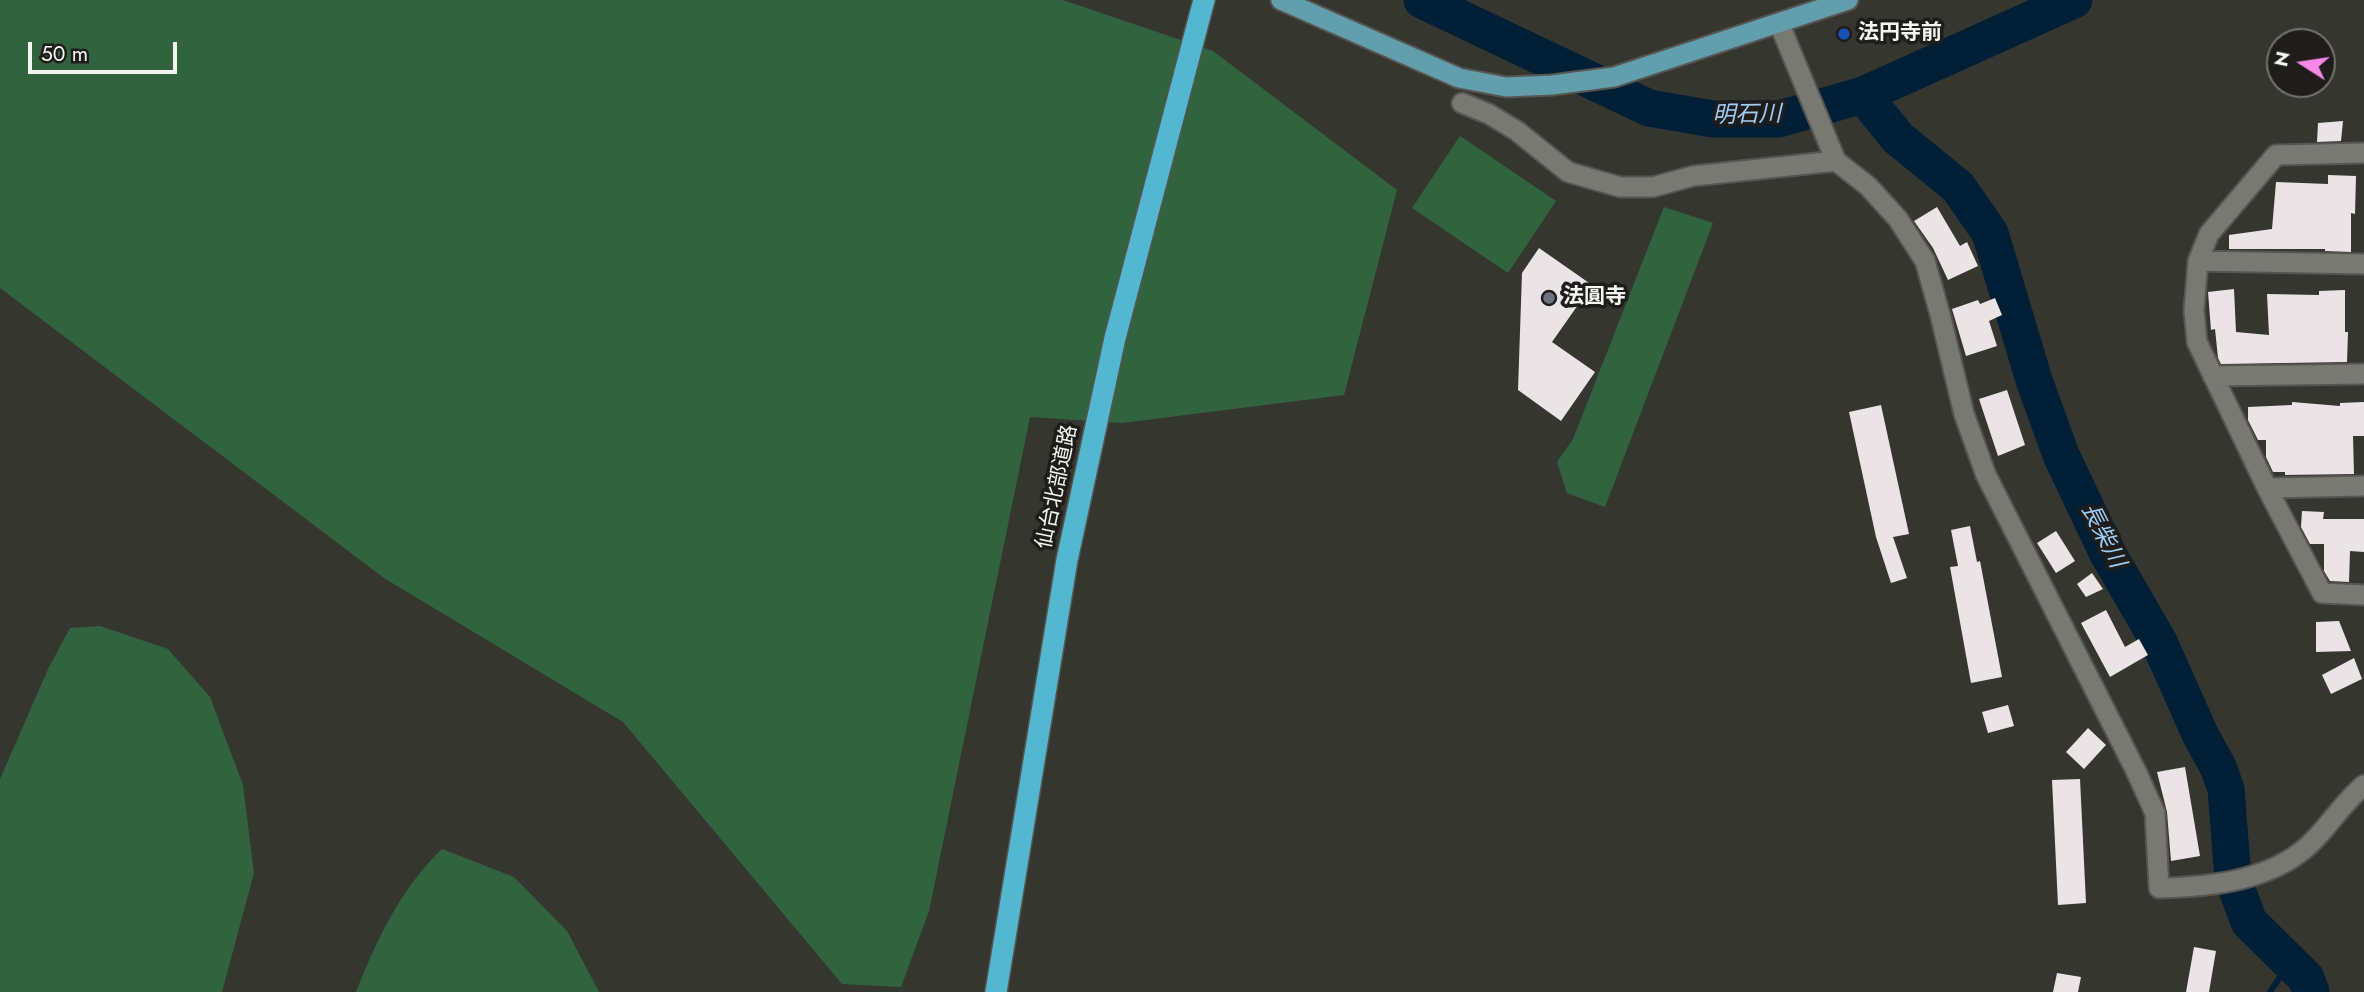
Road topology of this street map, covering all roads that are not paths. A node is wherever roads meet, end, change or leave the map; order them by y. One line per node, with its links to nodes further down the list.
1 (1204, 0): 16 (highway, 仙台北部道路)
2 (1281, 0): 4 (main road)
3 (1848, 0): 4 (main road)
4 (1779, 23): 7 (street)
5 (1462, 103): 7 (street)
6 (2364, 153): 8 (street)
7 (1836, 161): 15 (street)
8 (2198, 261): 9 (street); 11 (street)
9 (2364, 264)
10 (2364, 374): 11 (street)
11 (2213, 376): 13 (street)
12 (2364, 486): 13 (street)
13 (2267, 488): 14 (street)
14 (2364, 595)
15 (2364, 785)
16 (996, 992)

